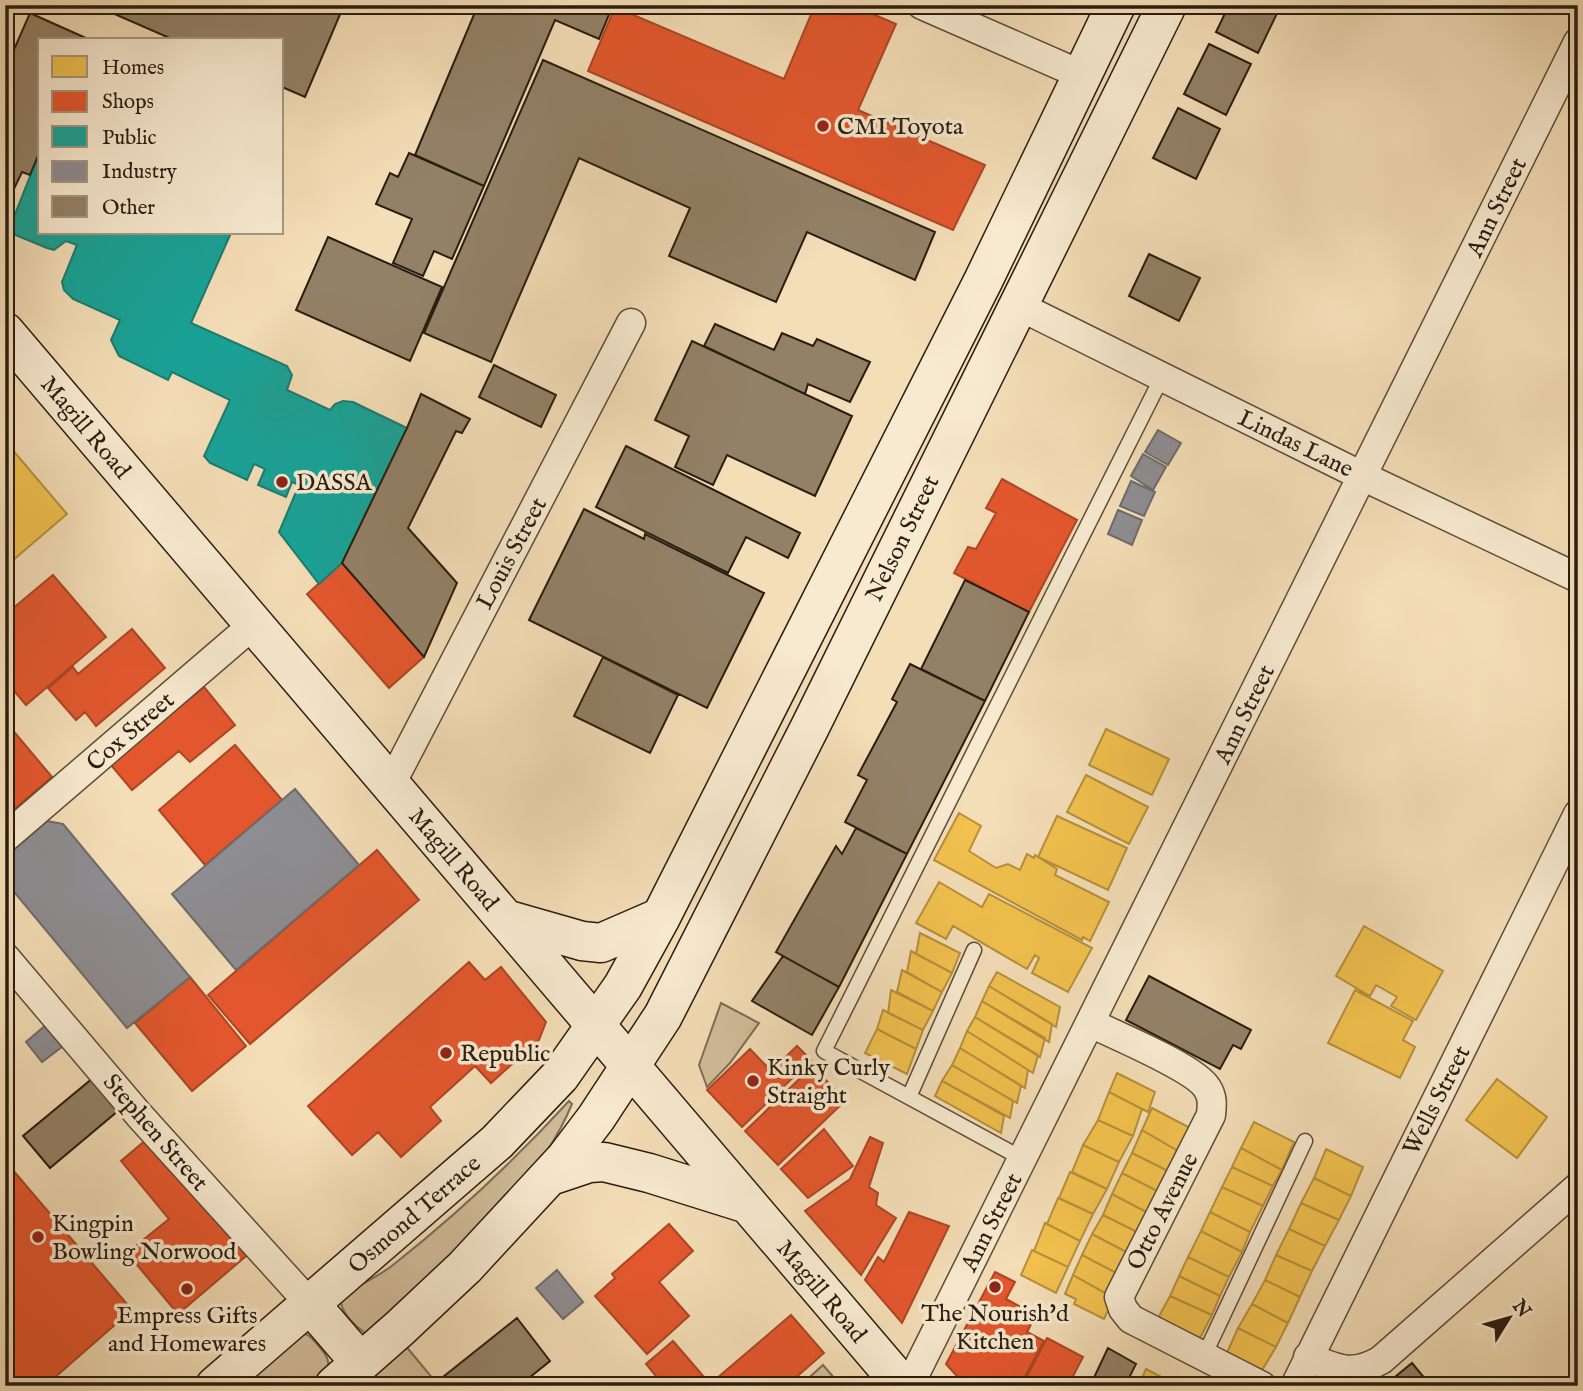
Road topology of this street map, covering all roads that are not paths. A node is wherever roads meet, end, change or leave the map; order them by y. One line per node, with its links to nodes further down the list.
1 (922, 5): 5 (street)
2 (1116, 5): 5 (main road, Nelson Street)
3 (1167, 5): 6 (main road, Nelson Street)
4 (1578, 43): 11 (street, Ann Street)
5 (1082, 75): 6 (main road); 17 (main road, Nelson Street)
6 (1123, 93): 7 (main road, Nelson Street)
7 (1017, 304): 10 (street, Lindas Lane); 23 (main road, Nelson Street)
8 (631, 323): 14 (street, Louis Street)
9 (5, 332): 13 (main road, Magill Road)
10 (1162, 377): 11 (street, Lindas Lane); 24 (lane)
11 (1362, 476): 12 (street, Lindas Lane); 21 (street, Ann Street)
12 (1578, 578)
13 (254, 624): 14 (main road, Magill Road); 16 (street, Cox Street)
14 (391, 784): 18 (main road, Magill Road)
15 (1578, 814): 32 (street, Wells Street)
16 (5, 838)
17 (661, 916): 18 (main road); 22 (main road, Nelson Street)
18 (505, 919): 22 (main road, Magill Road)
19 (974, 950): 24 (lane)
20 (5, 957): 30 (street, Stephen Street)
21 (1091, 1024): 26 (street, Ann Street); 31 (street, Otto Avenue)
22 (596, 1025): 23 (main road, Magill Road); 30 (main road, Osmond Terrace)
23 (629, 1065): 27 (main road); 29 (main road, Magill Road)
24 (909, 1097): 26 (lane)
25 (1305, 1141): 31 (lane)
26 (1023, 1159): 37 (street, Ann Street)
27 (550, 1175): 29 (main road); 33 (main road)
28 (1578, 1187): 34 (street)
29 (748, 1204): 36 (main road, Magill Road)
30 (310, 1304): 33 (main road); 35 (main road, Osmond Terrace)
31 (1204, 1356): 38 (street, Otto Avenue)
32 (1308, 1357): 34 (street); 39 (street, Wells Street)
33 (347, 1374)
34 (1348, 1378)
35 (215, 1386)
36 (903, 1386)
37 (909, 1386)
38 (1262, 1386)
39 (1295, 1386)

